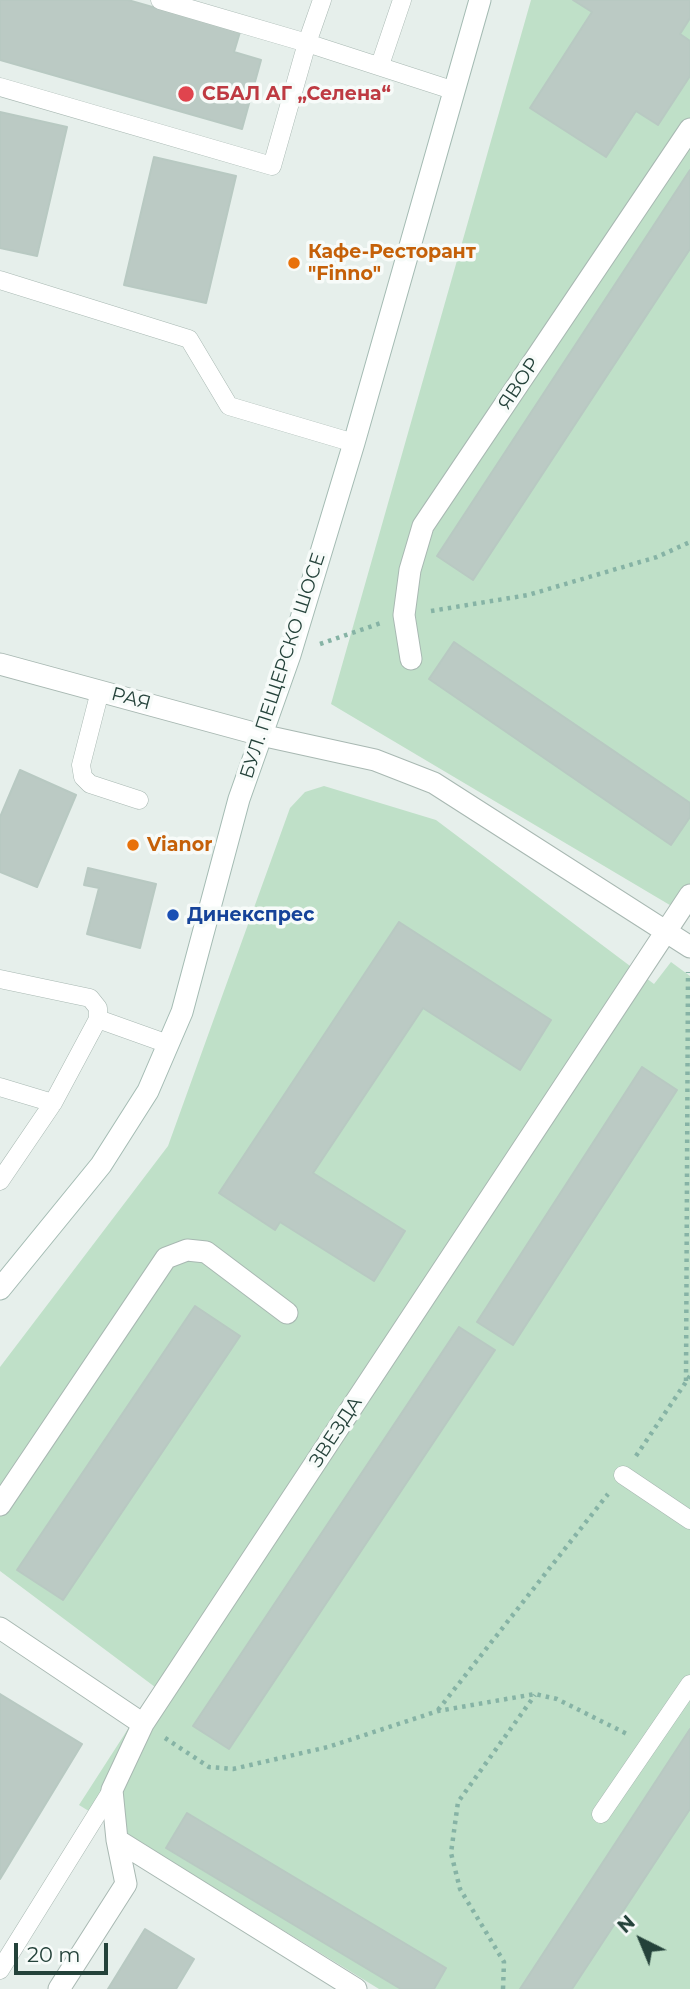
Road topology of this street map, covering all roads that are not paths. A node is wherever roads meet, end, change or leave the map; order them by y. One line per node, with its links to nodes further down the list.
1 (160, 0): 5 (lane)
2 (322, 0): 5 (lane)
3 (402, 0): 6 (lane)
4 (480, 0): 8 (street, БУЛ. ПЕЩЕРСКО ШОСЕ)
5 (307, 43): 6 (lane); 7 (lane)
6 (380, 65): 8 (lane)
7 (0, 87)
8 (456, 91): 11 (street, БУЛ. ПЕЩЕРСКО ШОСЕ)
9 (690, 129): 12 (street, ЯВОР)
10 (0, 280): 11 (lane)
11 (354, 443): 15 (street, БУЛ. ПЕЩЕРСКО ШОСЕ)
12 (411, 659)
13 (0, 664): 14 (street, РАЯ)
14 (100, 691): 15 (street, РАЯ); 16 (lane)
15 (261, 735): 18 (street); 22 (street, БУЛ. ПЕЩЕРСКО ШОСЕ)
16 (139, 800)
17 (690, 895): 18 (street, ЗВЕЗДА)
18 (665, 933): 19 (street); 33 (street, ЗВЕЗДА)
19 (689, 947)
20 (0, 979): 21 (lane)
21 (97, 1019): 22 (lane); 24 (lane)
22 (168, 1044): 26 (street, БУЛ. ПЕЩЕРСКО ШОСЕ)
23 (0, 1087): 24 (lane)
24 (53, 1102): 25 (lane)
25 (0, 1181)
26 (0, 1289)
27 (287, 1313): 29 (street)
28 (623, 1475): 30 (lane)
29 (0, 1506)
30 (690, 1520)
31 (0, 1628): 33 (street)
32 (690, 1685): 35 (lane)
33 (143, 1724): 34 (street, ЗВЕЗДА)
34 (112, 1790): 36 (street); 37 (lane)
35 (601, 1814)
36 (117, 1840): 38 (street); 39 (street)
37 (0, 1970)
38 (59, 1989)
39 (356, 1989)

